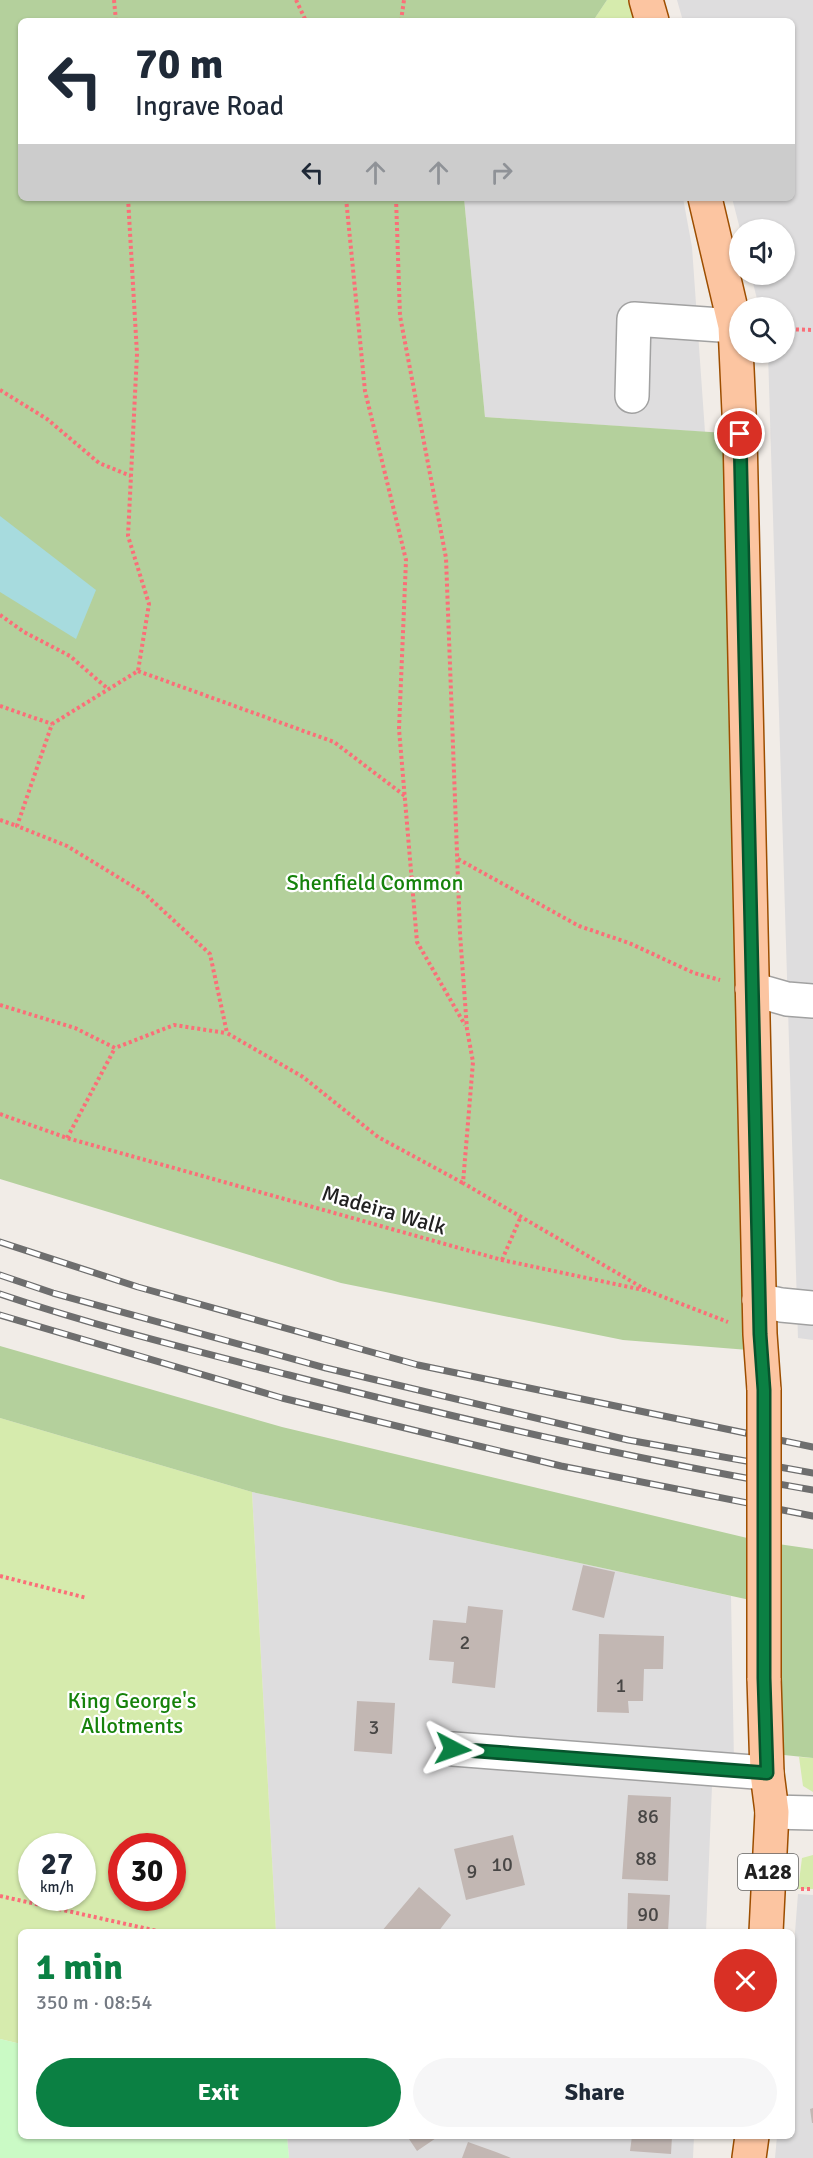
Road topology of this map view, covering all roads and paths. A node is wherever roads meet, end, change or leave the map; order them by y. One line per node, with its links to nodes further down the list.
1 (114, 0): 5 (path)
2 (296, 0): 6 (path)
3 (404, 0): 7 (path)
4 (646, 0): 8 (main road)
5 (116, 18)
6 (305, 18)
7 (401, 18)
8 (651, 18)
9 (128, 201): 20 (path)
10 (346, 201): 26 (path)
11 (396, 201): 29 (path)
12 (706, 201): 13 (main road, A128)
13 (729, 300)
14 (729, 326): 19 (street)
15 (795, 329): 16 (path)
16 (813, 330)
17 (737, 363): 30 (main road, A128)
18 (0, 390): 20 (path)
19 (632, 396)
20 (131, 476): 22 (path)
21 (0, 615): 23 (path)
22 (138, 671): 23 (path); 26 (path)
23 (108, 689): 25 (path)
24 (0, 706): 25 (path)
25 (52, 723): 28 (path)
26 (405, 796): 33 (path)
27 (0, 820): 28 (path)
28 (17, 826): 34 (path)
29 (458, 859): 30 (path); 33 (path)
30 (753, 989): 31 (street); 42 (main road, A128)
31 (813, 1001)
32 (0, 1005): 35 (path)
33 (467, 1029): 38 (path)
34 (227, 1033): 35 (path); 38 (path)
35 (116, 1048): 37 (path)
36 (0, 1114): 37 (path, Madeira Walk)
37 (68, 1138): 40 (path, Madeira Walk)
38 (463, 1184): 39 (path)
39 (521, 1216): 40 (path); 41 (path)
40 (501, 1260): 41 (path, Madeira Walk)
41 (648, 1291): 44 (path, Madeira Walk)
42 (759, 1300): 43 (street); 44 (main road, A128)
43 (813, 1308)
44 (760, 1334): 48 (main road, A128, bridge)
45 (0, 1575): 46 (path)
46 (87, 1598)
47 (453, 1749): 48 (street)
48 (767, 1773): 49 (main road, A128)
49 (772, 1812): 50 (street); 53 (main road, A128)
50 (813, 1813)
51 (0, 1896): 52 (path)
52 (148, 1929)
53 (766, 1929)
54 (752, 2139): 55 (main road)
55 (749, 2158)

